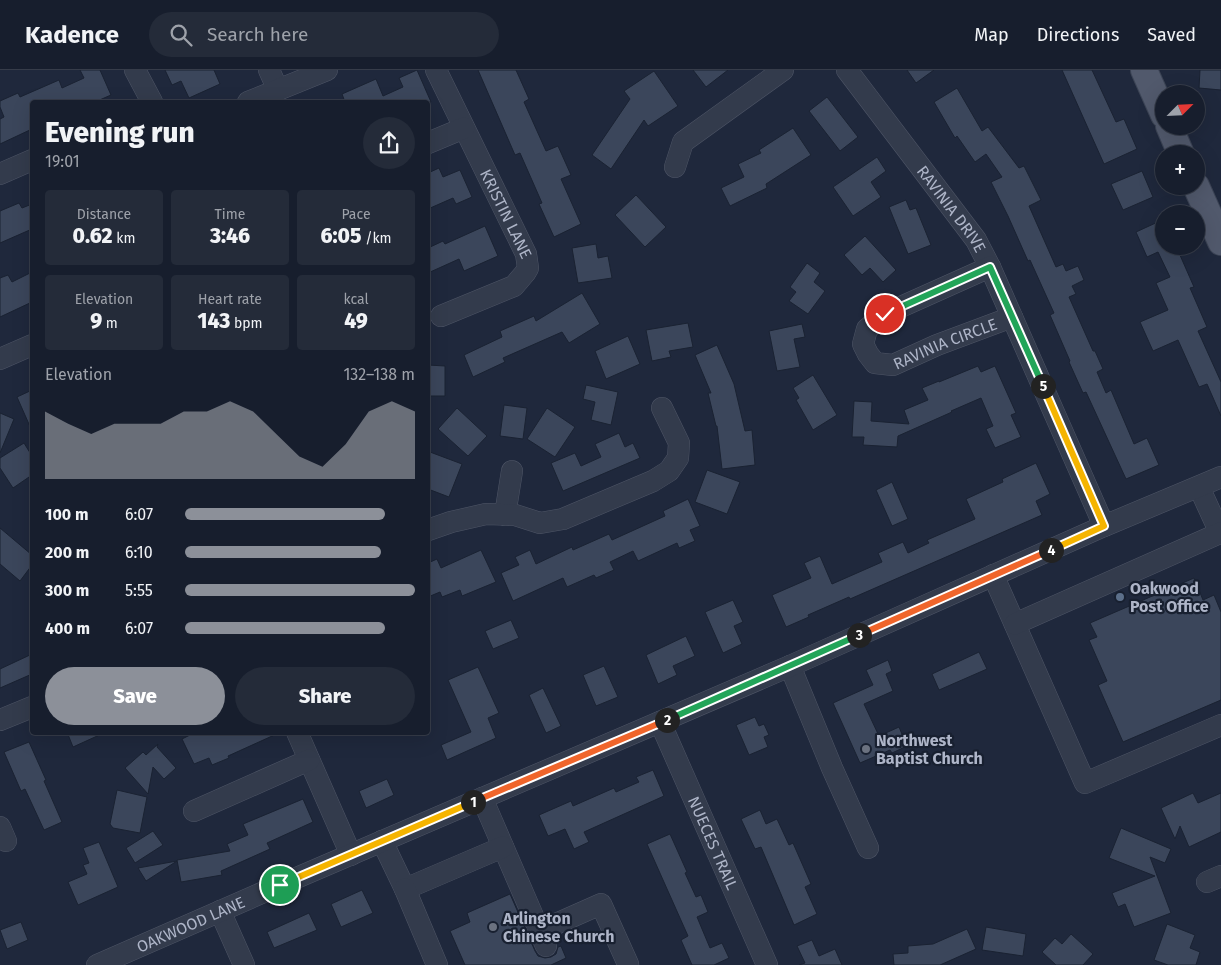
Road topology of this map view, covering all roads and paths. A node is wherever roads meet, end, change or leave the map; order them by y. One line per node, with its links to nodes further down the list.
1 (135, 70): 10 (street)
2 (269, 70): 8 (street)
3 (328, 70): 8 (street)
4 (436, 70): 12 (street, KRISTIN LANE)
5 (783, 70): 15 (street)
6 (847, 70): 19 (street, RAVINIA DRIVE)
7 (1144, 70): 9 (main road)
8 (278, 90): 11 (street)
9 (1155, 94)
10 (151, 100)
11 (253, 100)
12 (464, 128): 13 (street); 20 (street, KRISTIN LANE)
13 (430, 142)
14 (30, 161): 16 (street)
15 (675, 167)
16 (0, 174)
17 (1200, 195): 18 (main road)
18 (1221, 242)
19 (990, 267): 21 (street, RAVINIA DRIVE); 21 (street, RAVINIA CIRCLE)
20 (441, 316)
21 (1012, 317): 29 (street, RAVINIA DRIVE)
22 (30, 346): 23 (street)
23 (0, 359)
24 (662, 408): 28 (street)
25 (512, 471): 28 (street)
26 (1221, 477): 27 (street, OAKWOOD LANE)
27 (1200, 486): 29 (street, OAKWOOD LANE); 31 (street)
28 (505, 515): 30 (street)
29 (1104, 526): 32 (street, OAKWOOD LANE)
30 (430, 529)
31 (1220, 533): 33 (street)
32 (993, 576): 33 (street); 34 (street, OAKWOOD LANE)
33 (1015, 624): 38 (street)
34 (790, 666): 37 (street, OAKWOOD LANE); 45 (street)
35 (30, 708): 36 (street)
36 (0, 720)
37 (660, 722): 41 (street, OAKWOOD LANE); 53 (street, NUECES TRAIL)
38 (1221, 725)
39 (298, 735): 40 (street)
40 (309, 760): 42 (street); 46 (street)
41 (482, 798): 43 (street, OAKWOOD LANE); 44 (street)
42 (194, 811)
43 (382, 841): 46 (street, OAKWOOD LANE); 47 (street)
44 (503, 847): 47 (street); 52 (street)
45 (868, 848)
46 (351, 854): 48 (street, OAKWOOD LANE)
47 (405, 889): 51 (street)
48 (220, 911): 49 (street, OAKWOOD LANE); 50 (street)
49 (97, 965)
50 (244, 965)
51 (437, 965)
52 (627, 965)
53 (767, 965)

